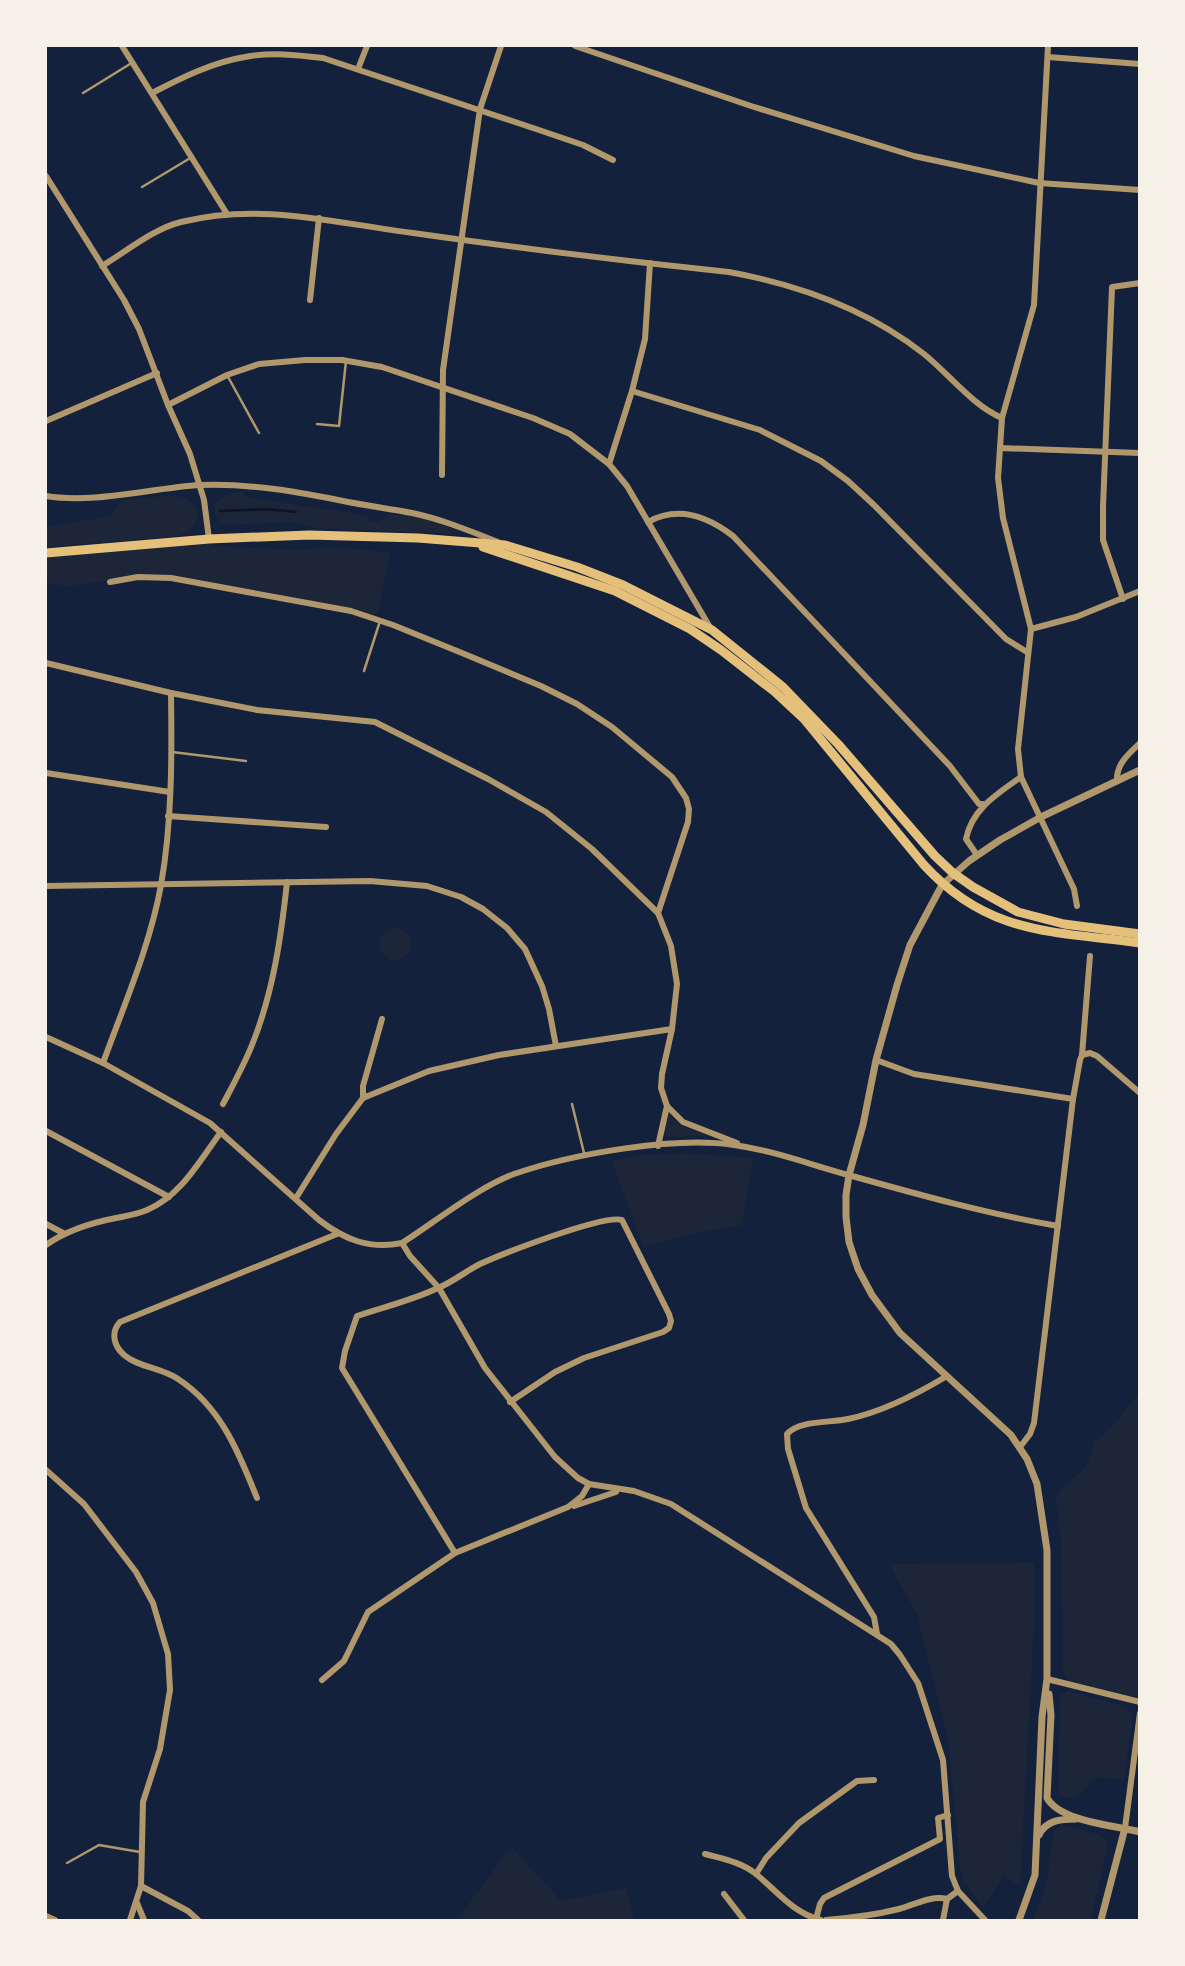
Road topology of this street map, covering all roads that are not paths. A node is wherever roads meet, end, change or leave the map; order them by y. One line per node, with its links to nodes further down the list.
1 (122, 46): 7 (street)
2 (367, 46): 9 (street)
3 (501, 46): 12 (street)
4 (575, 46): 16 (street)
5 (1048, 46): 6 (street)
6 (1048, 57): 8 (street); 16 (street)
7 (133, 62): 10 (lane); 11 (street)
8 (1139, 64)
9 (358, 68): 11 (street); 12 (street)
10 (83, 93)
11 (152, 93): 13 (street)
12 (480, 109): 14 (street); 21 (street)
13 (192, 157): 17 (lane); 19 (street)
14 (613, 160)
15 (46, 176): 23 (street)
16 (1040, 183): 18 (street); 32 (street)
17 (142, 187)
18 (1139, 190)
19 (227, 215): 20 (street); 23 (street)
20 (319, 218): 21 (street); 25 (street)
21 (461, 239): 22 (street); 29 (street)
22 (650, 264): 30 (street); 32 (street)
23 (102, 266): 27 (street)
24 (1139, 283): 37 (street)
25 (310, 300)
26 (346, 361): 28 (street); 29 (street); 34 (lane)
27 (156, 373): 31 (street); 33 (street)
28 (227, 375): 31 (street); 35 (lane)
29 (442, 388): 39 (street); 40 (street)
30 (632, 391): 39 (street); 54 (street)
31 (168, 405): 41 (street)
32 (1002, 418): 36 (street)
33 (46, 421)
34 (317, 424)
35 (259, 433)
36 (1000, 448): 37 (street); 52 (street)
37 (1105, 451): 38 (street); 50 (street)
38 (1139, 453)
39 (609, 464): 43 (street)
40 (442, 474)
41 (200, 485): 42 (street); 44 (street); 46 (street)
42 (46, 496)
43 (648, 522): 53 (street); 66 (street)
44 (209, 539): 45 (main road); 47 (main road)
45 (471, 543): 46 (main road); 74 (main road)
46 (505, 545): 53 (main road)
47 (46, 553)
48 (110, 582): 51 (street)
49 (1139, 591): 50 (street)
50 (1123, 599): 52 (street)
51 (380, 621): 56 (lane); 77 (street)
52 (1031, 629): 54 (street)
53 (712, 630): 71 (main road)
54 (1027, 652): 63 (street)
55 (46, 663): 57 (street)
56 (364, 671)
57 (171, 693): 59 (street); 77 (street)
58 (1139, 743): 64 (street)
59 (172, 752): 60 (lane); 65 (street)
60 (246, 761)
61 (1139, 770): 64 (street)
62 (46, 773): 65 (street)
63 (1021, 777): 66 (street); 68 (street)
64 (1117, 779): 68 (street)
65 (170, 792): 67 (street)
66 (983, 804): 70 (street)
67 (168, 816): 69 (street); 73 (street)
68 (1041, 817): 70 (street); 76 (street)
69 (326, 827)
70 (976, 855): 71 (street)
71 (953, 873): 74 (street); 78 (main road)
72 (287, 882): 73 (street); 84 (street); 91 (street)
73 (161, 885): 75 (street); 87 (street)
74 (942, 885): 79 (main road); 86 (street)
75 (46, 886)
76 (1077, 906)
77 (659, 913): 82 (street)
78 (1139, 933)
79 (1139, 943)
80 (1090, 956): 85 (street)
81 (382, 1019): 89 (street)
82 (673, 1028): 84 (street); 93 (street)
83 (46, 1037): 87 (street)
84 (556, 1046): 89 (street)
85 (1082, 1055): 88 (street); 90 (street)
86 (876, 1060): 90 (street); 99 (street)
87 (103, 1063): 95 (street)
88 (1139, 1093)
89 (363, 1098): 101 (street)
90 (1073, 1099): 103 (street)
91 (223, 1104)
92 (572, 1104): 98 (lane)
93 (667, 1106): 96 (street); 97 (street)
94 (46, 1131): 100 (street)
95 (221, 1132): 100 (street); 101 (street)
96 (658, 1146): 97 (street); 98 (street)
97 (745, 1147): 99 (street)
98 (585, 1156): 106 (street)
99 (849, 1175): 103 (street); 109 (street)
100 (169, 1198): 104 (street)
101 (296, 1198): 105 (street)
102 (46, 1224): 104 (street)
103 (1058, 1226): 111 (street)
104 (63, 1233): 107 (street)
105 (337, 1234): 106 (street); 115 (street)
106 (401, 1244): 108 (street)
107 (46, 1245)
108 (439, 1288): 110 (street); 110 (street); 117 (street)
109 (947, 1376): 111 (street); 118 (street)
110 (510, 1402): 113 (street)
111 (1020, 1447): 119 (street)
112 (46, 1470): 129 (street)
113 (589, 1484): 114 (street); 116 (street)
114 (627, 1490): 116 (street); 118 (street)
115 (257, 1498)
116 (568, 1507): 117 (street)
117 (455, 1553): 120 (street)
118 (877, 1634): 124 (street)
119 (1047, 1679): 121 (street); 125 (street); 128 (street)
120 (322, 1680)
121 (1139, 1702)
122 (1139, 1713): 126 (street)
123 (874, 1780): 132 (street)
124 (948, 1815): 134 (street); 144 (street)
125 (1081, 1818): 126 (street); 128 (street)
126 (1125, 1828): 127 (street); 148 (street)
127 (1139, 1832)
128 (1038, 1837): 147 (street)
129 (143, 1852): 131 (lane); 133 (street)
130 (705, 1854): 132 (street)
131 (67, 1863)
132 (756, 1874): 144 (street)
133 (141, 1886): 136 (street); 142 (street)
134 (958, 1891): 137 (street); 146 (street)
135 (724, 1894): 143 (street)
136 (138, 1898): 140 (street); 141 (street)
137 (947, 1899): 144 (street); 145 (street)
138 (46, 1916): 139 (street)
139 (55, 1920)
140 (131, 1920)
141 (144, 1920)
142 (198, 1920)
143 (744, 1920)
144 (819, 1920)
145 (943, 1920)
146 (985, 1920)
147 (1019, 1920)
148 (1101, 1920)

